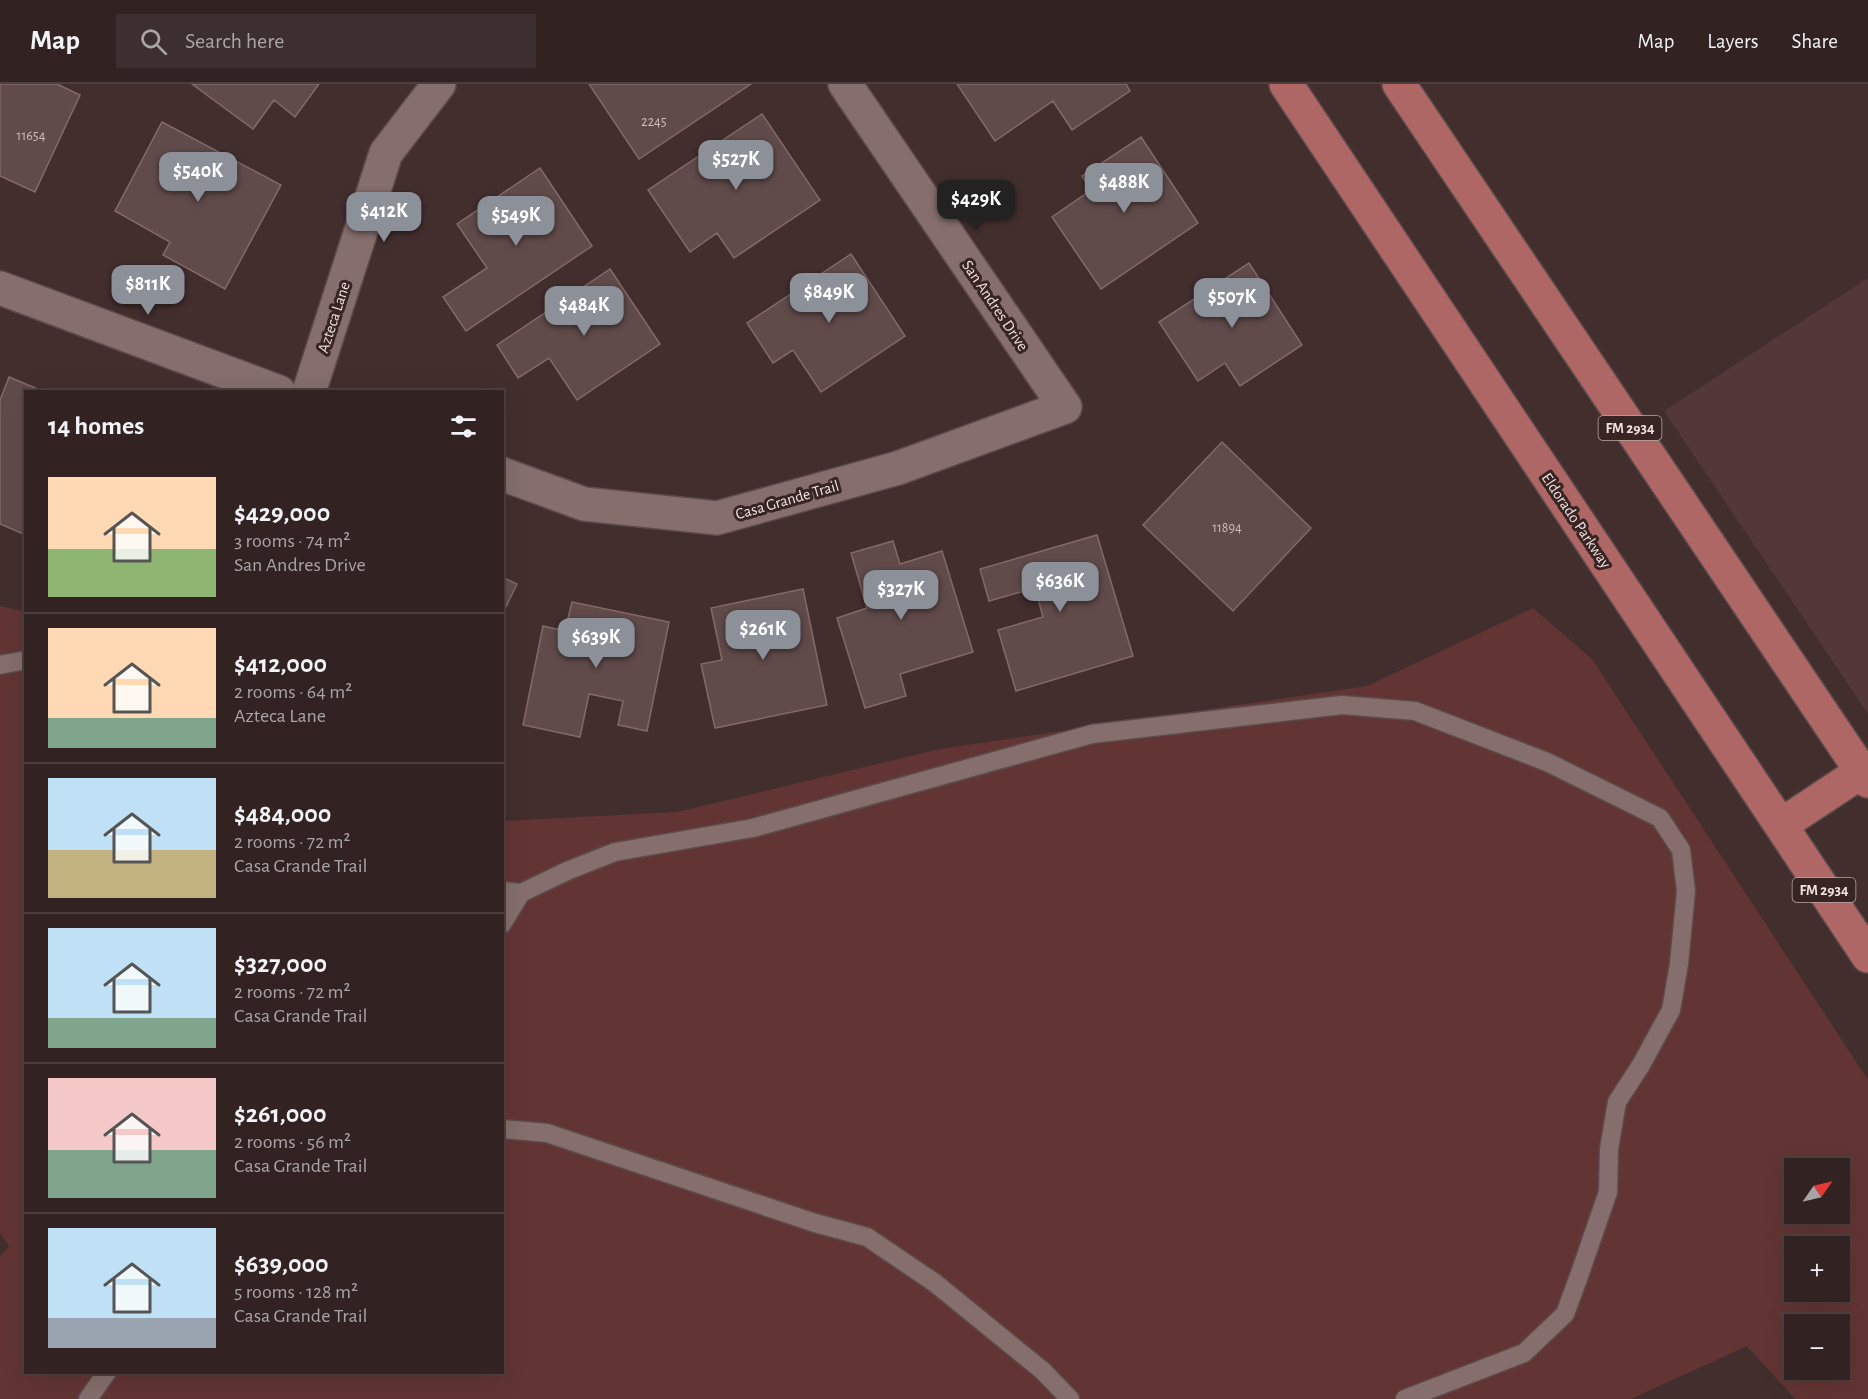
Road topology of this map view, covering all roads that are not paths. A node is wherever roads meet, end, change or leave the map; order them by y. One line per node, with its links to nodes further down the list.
1 (439, 84): 7 (street, Azteca Lane)
2 (845, 84): 8 (street, San Andres Drive)
3 (1286, 84): 13 (main road, Eldorado Parkway / FM 2934)
4 (1399, 84): 12 (main road, FM 2934)
5 (0, 288): 6 (street)
6 (274, 390)
7 (310, 390)
8 (1065, 407): 9 (street, Casa Grande Trail)
9 (504, 475)
10 (24, 660): 11 (lane)
11 (0, 665)
12 (1866, 770): 13 (main road)
13 (1781, 825): 17 (main road, Eldorado Parkway / FM 2934)
14 (504, 891): 15 (lane)
15 (521, 893): 16 (lane); 22 (lane)
16 (504, 921)
17 (1868, 956)
18 (504, 1129): 21 (lane)
19 (106, 1374): 20 (lane)
20 (88, 1399)
21 (1070, 1399)
22 (1405, 1399)

